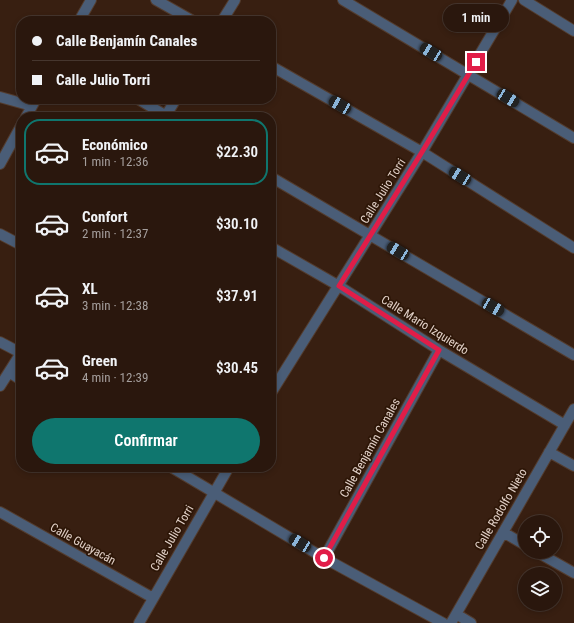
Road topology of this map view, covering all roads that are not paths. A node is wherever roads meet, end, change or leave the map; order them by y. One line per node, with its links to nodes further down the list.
1 (90, 0): 7 (street)
2 (156, 0): 8 (street)
3 (235, 0): 9 (street)
4 (343, 0): 12 (street)
5 (512, 0): 12 (street, Calle Julio Torri)
6 (524, 0): 10 (street)
7 (82, 16)
8 (184, 16)
9 (225, 16)
10 (574, 31)
11 (276, 69): 19 (street)
12 (469, 74): 17 (street); 19 (street, Calle Julio Torri)
13 (0, 97): 14 (street)
14 (16, 99)
15 (146, 104): 16 (street)
16 (158, 112)
17 (574, 138)
18 (16, 142): 20 (street)
19 (422, 152): 23 (street, Calle Julio Torri); 25 (street)
20 (0, 164)
21 (276, 180): 23 (street)
22 (0, 234): 24 (street)
23 (371, 235): 27 (street, Calle Julio Torri); 31 (street)
24 (16, 243)
25 (574, 248)
26 (276, 250): 27 (street, Calle Mario Izquierdo)
27 (339, 286): 30 (street, Calle Mario Izquierdo); 35 (street, Calle Julio Torri)
28 (0, 342): 29 (street)
29 (16, 350)
30 (439, 350): 38 (street, Calle Mario Izquierdo); 47 (street, Calle Benjamín Canales)
31 (574, 355)
32 (16, 361): 33 (street)
33 (9, 372): 34 (street); 36 (street)
34 (16, 377)
35 (276, 384)
36 (0, 386)
37 (574, 409): 38 (street, Calle Rodolfo Nieto)
38 (565, 425): 39 (street, Calle Rodolfo Nieto)
39 (549, 452): 40 (street); 45 (street, Calle Rodolfo Nieto)
40 (574, 466)
41 (180, 472): 43 (street)
42 (226, 472): 43 (street, Calle Julio Torri)
43 (214, 492): 47 (street); 50 (street, Calle Julio Torri)
44 (0, 512): 50 (street, Calle Guayacán)
45 (503, 532): 46 (street); 51 (street, Calle Rodolfo Nieto)
46 (518, 541)
47 (324, 558): 53 (street)
48 (549, 559): 49 (street)
49 (574, 573)
50 (153, 598): 52 (street, Calle Julio Torri)
51 (453, 618): 54 (street)
52 (139, 623)
53 (443, 623)
54 (471, 623)

